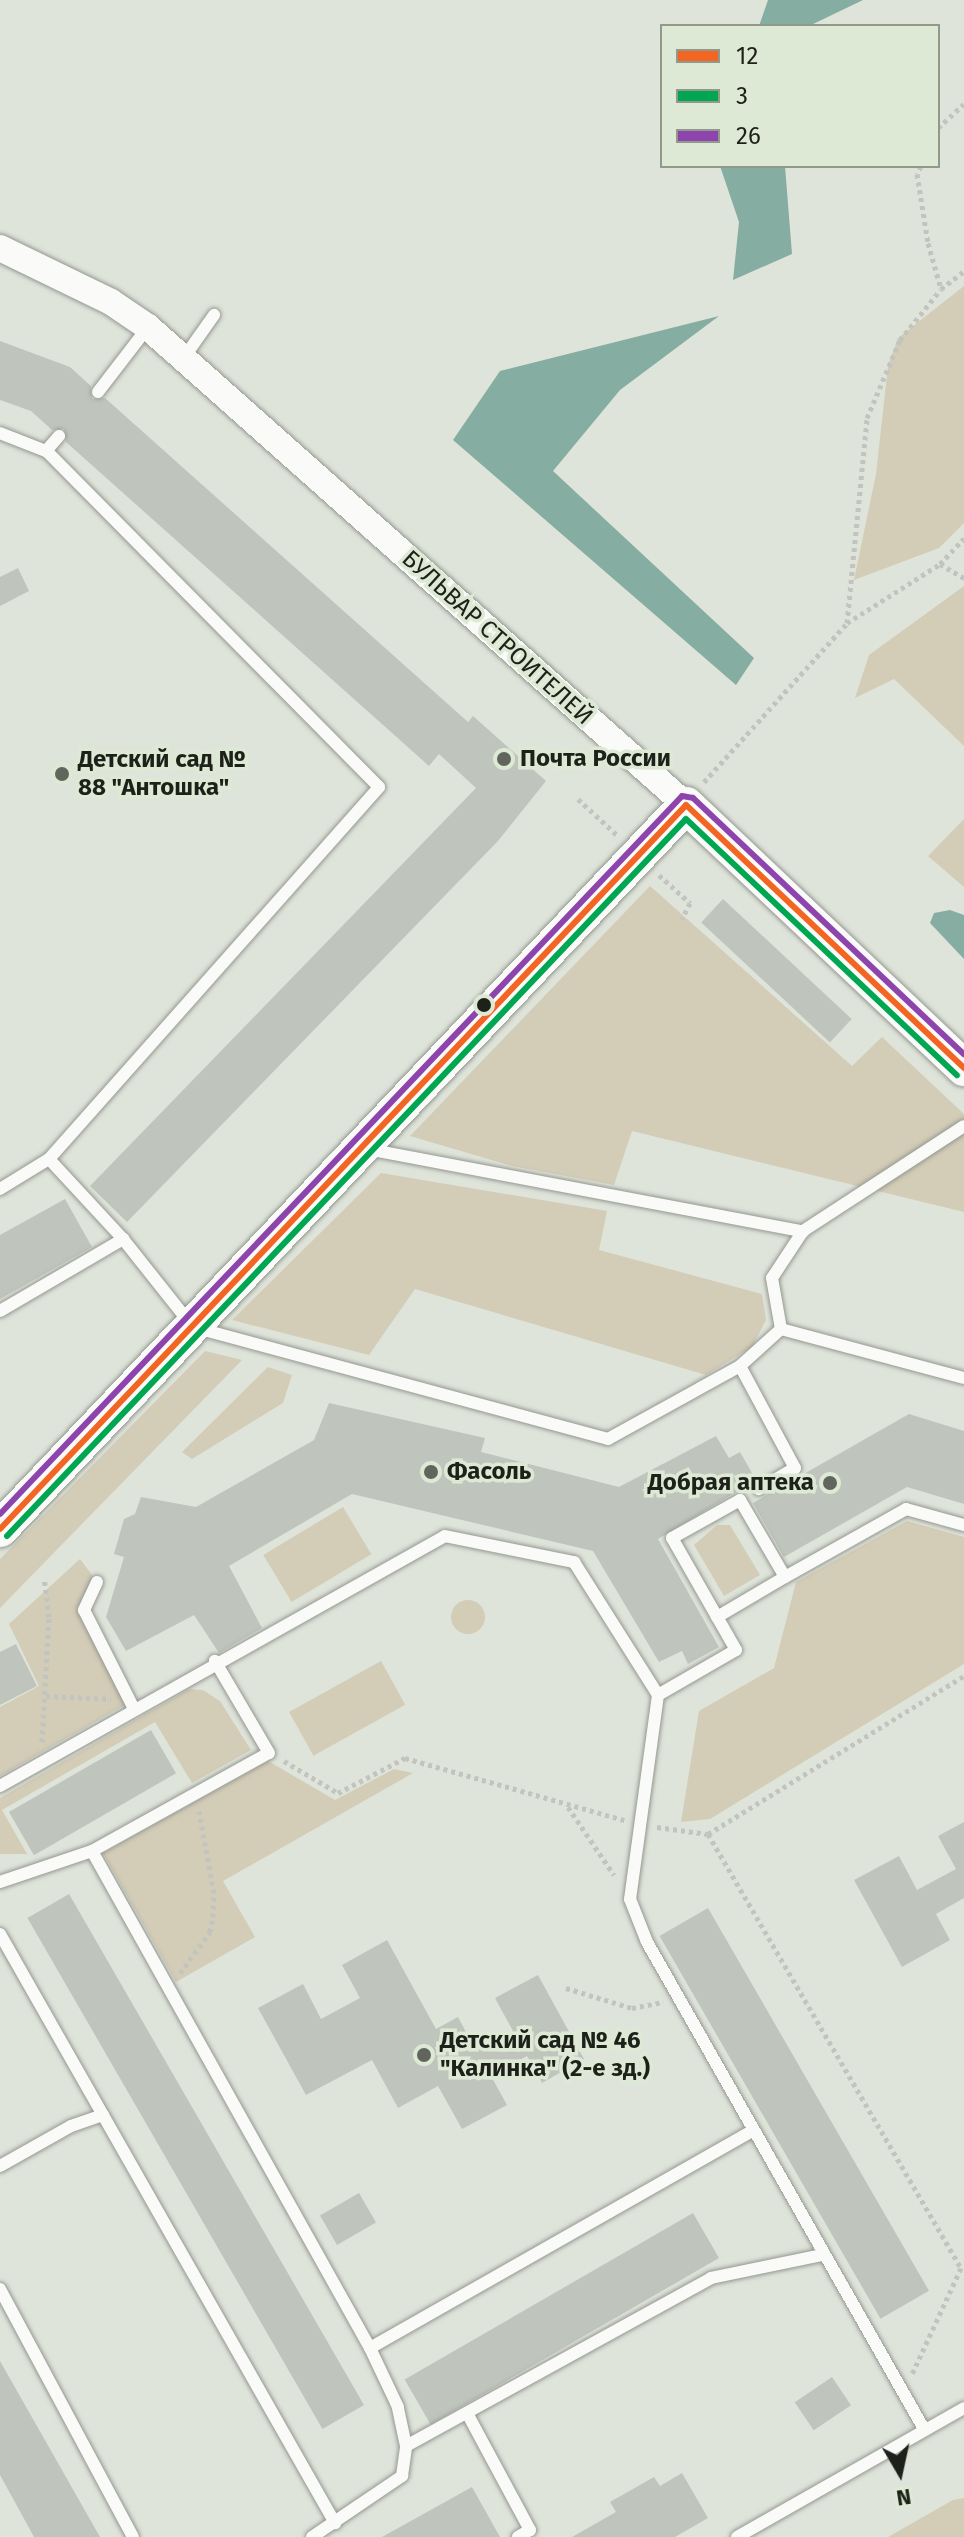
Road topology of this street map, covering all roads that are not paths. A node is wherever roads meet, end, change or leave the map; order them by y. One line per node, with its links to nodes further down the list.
1 (0, 248): 3 (street, БУЛЬВАР СТРОИТЕЛЕЙ)
2 (214, 315): 4 (lane)
3 (148, 327): 4 (street, БУЛЬВАР СТРОИТЕЛЕЙ); 5 (lane)
4 (183, 359): 9 (street, БУЛЬВАР СТРОИТЕЛЕЙ)
5 (98, 392)
6 (0, 433): 8 (lane)
7 (59, 436): 8 (lane)
8 (46, 451): 13 (lane)
9 (686, 805): 10 (street, БУЛЬВАР СТРОИТЕЛЕЙ); 12 (street)
10 (964, 1068)
11 (964, 1126): 15 (lane)
12 (360, 1147): 15 (lane); 18 (street)
13 (49, 1159): 14 (lane); 16 (lane)
14 (0, 1189)
15 (803, 1231): 19 (lane)
16 (123, 1239): 17 (lane); 18 (lane)
17 (0, 1311)
18 (193, 1327): 20 (lane); 24 (street)
19 (781, 1329): 20 (lane); 21 (lane)
20 (740, 1366): 22 (lane)
21 (964, 1378)
22 (750, 1494): 25 (lane); 27 (lane)
23 (964, 1525): 25 (lane)
24 (0, 1529)
25 (785, 1577): 27 (lane)
26 (97, 1582): 30 (lane)
27 (717, 1617): 29 (lane)
28 (215, 1661): 29 (lane); 30 (lane); 32 (lane)
29 (658, 1695): 36 (lane)
30 (134, 1709): 31 (lane)
31 (0, 1786)
32 (92, 1851): 33 (lane); 40 (lane)
33 (0, 1882)
34 (0, 1934): 35 (lane)
35 (103, 2115): 37 (lane); 45 (lane)
36 (753, 2130): 38 (lane); 40 (lane)
37 (0, 2166)
38 (822, 2255): 42 (lane); 43 (lane)
39 (0, 2289): 46 (lane)
40 (370, 2348): 44 (lane)
41 (964, 2408): 43 (lane)
42 (467, 2413): 44 (lane); 48 (lane)
43 (924, 2429): 49 (lane)
44 (406, 2446): 45 (lane)
45 (335, 2523): 47 (lane)
46 (133, 2537)
47 (312, 2537)
48 (518, 2537)
49 (737, 2537)

